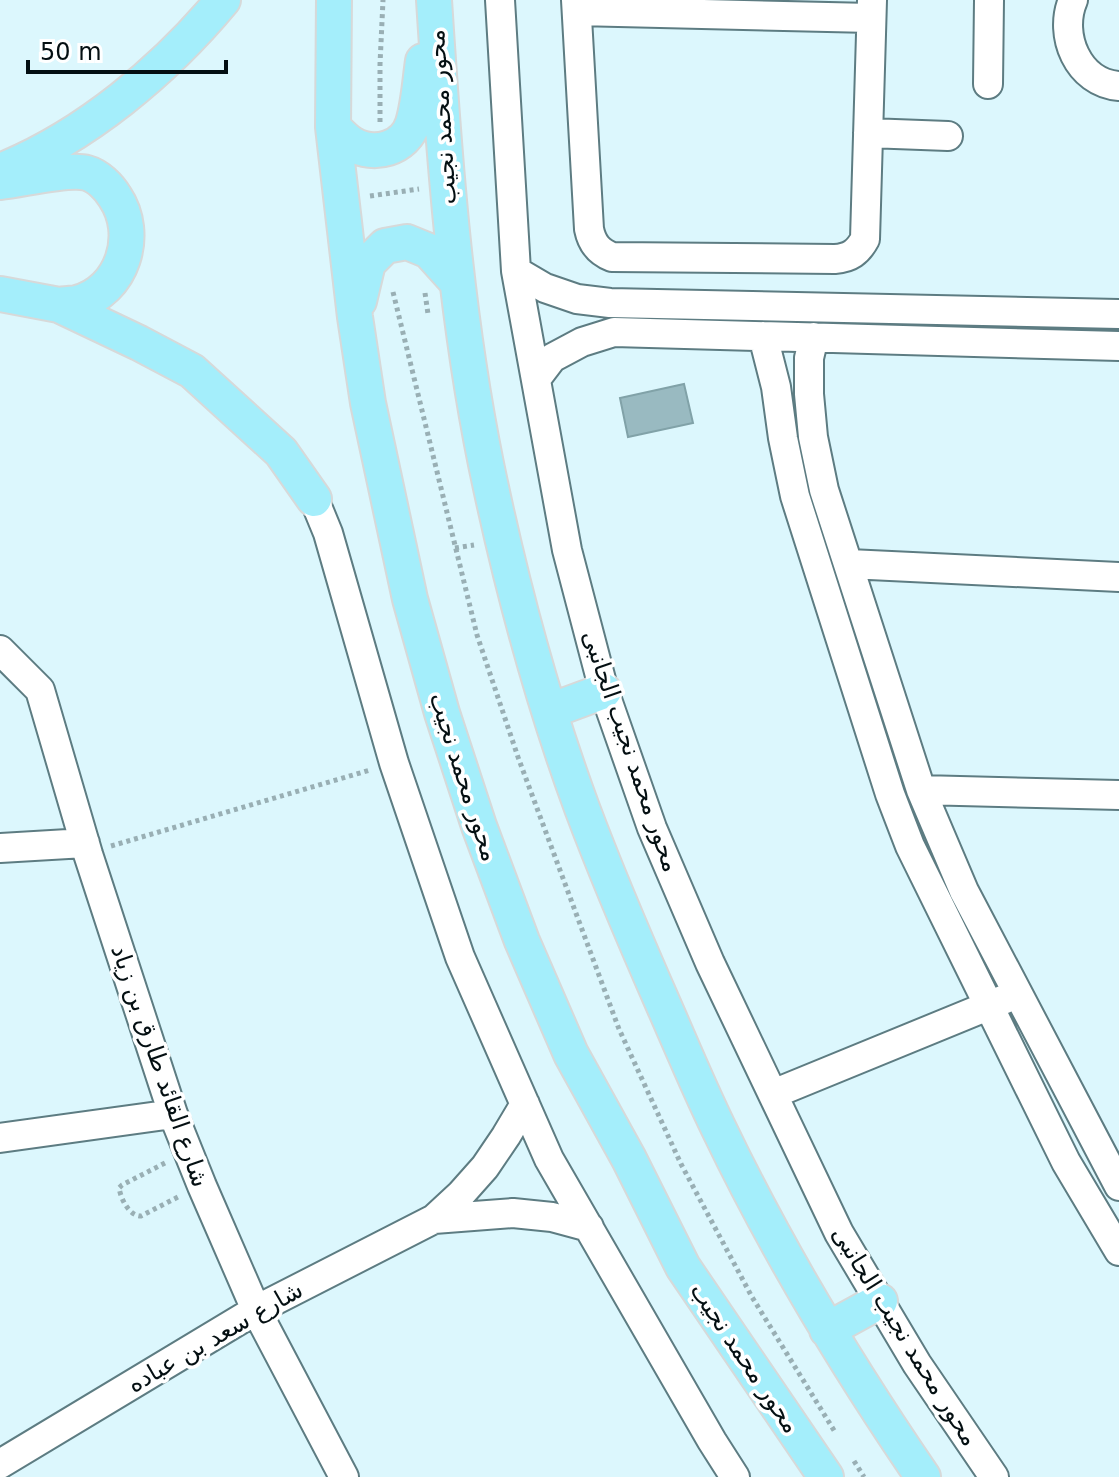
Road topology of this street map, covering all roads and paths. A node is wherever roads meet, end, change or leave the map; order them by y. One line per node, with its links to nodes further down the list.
1 (223, 0): 16 (main road)
2 (334, 0): 12 (main road, محور محمد نجيب)
3 (383, 0): 13 (path)
4 (433, 0): 12 (main road); 19 (main road, محور محمد نجيب)
5 (500, 0): 18 (street, محور محمد نجيب الجانبى)
6 (989, 0): 10 (street)
7 (1073, 0): 11 (street)
8 (577, 5): 9 (street); 14 (street)
9 (871, 9): 14 (street)
10 (988, 84)
11 (1119, 86)
12 (333, 127): 23 (main road, محور محمد نجيب)
13 (379, 128)
14 (868, 133): 15 (street)
15 (948, 136)
16 (0, 171)
17 (0, 182): 21 (main road)
18 (516, 271): 22 (street); 27 (street, محور محمد نجيب الجانبى)
19 (457, 282): 23 (main road); 35 (main road, محور محمد نجيب)
20 (0, 294): 21 (main road)
21 (59, 305): 28 (main road)
22 (1119, 314)
23 (355, 317): 59 (main road, محور محمد نجيب)
24 (763, 336): 25 (street); 27 (street); 42 (street)
25 (814, 337): 26 (street); 31 (street)
26 (1119, 346)
27 (536, 379): 34 (street, محور محمد نجيب الجانبى)
28 (314, 499): 36 (street)
29 (476, 545): 30 (path)
30 (455, 548)
31 (849, 564): 32 (street); 37 (street)
32 (1119, 577)
33 (0, 650): 40 (street, شارع القائد طارق بن زياد)
34 (604, 691): 35 (main road); 43 (street, محور محمد نجيب الجانبى)
35 (550, 711): 55 (main road, محور محمد نجيب)
36 (394, 763): 40 (path); 44 (street)
37 (921, 790): 38 (street); 41 (street)
38 (1119, 795)
39 (0, 848): 40 (street)
40 (86, 848): 45 (street, شارع القائد طارق بن زياد)
41 (1018, 994): 42 (street); 49 (street)
42 (988, 1007): 43 (street); 52 (street)
43 (773, 1094): 53 (street, محور محمد نجيب الجانبى)
44 (525, 1104): 50 (street, شارع سعد بن عباده); 51 (street)
45 (173, 1114): 46 (street); 47 (street, شارع القائد طارق بن زياد)
46 (0, 1138)
47 (188, 1151): 48 (street, شارع القائد طارق بن زياد); 48 (path)
48 (202, 1186): 54 (street, شارع القائد طارق بن زياد)
49 (1119, 1186)
50 (434, 1219): 51 (street, شارع سعد بن عباده); 54 (street, شارع سعد بن عباده)
51 (589, 1227): 58 (street)
52 (1119, 1251)
53 (880, 1301): 55 (main road); 61 (street, محور محمد نجيب الجانبى)
54 (256, 1310): 56 (street, شارع سعد بن عباده); 57 (street, شارع القائد طارق بن زياد)
55 (827, 1330): 60 (main road, محور محمد نجيب)
56 (0, 1464)
57 (344, 1477)
58 (735, 1477)
59 (826, 1477)
60 (923, 1477)
61 (994, 1477)

